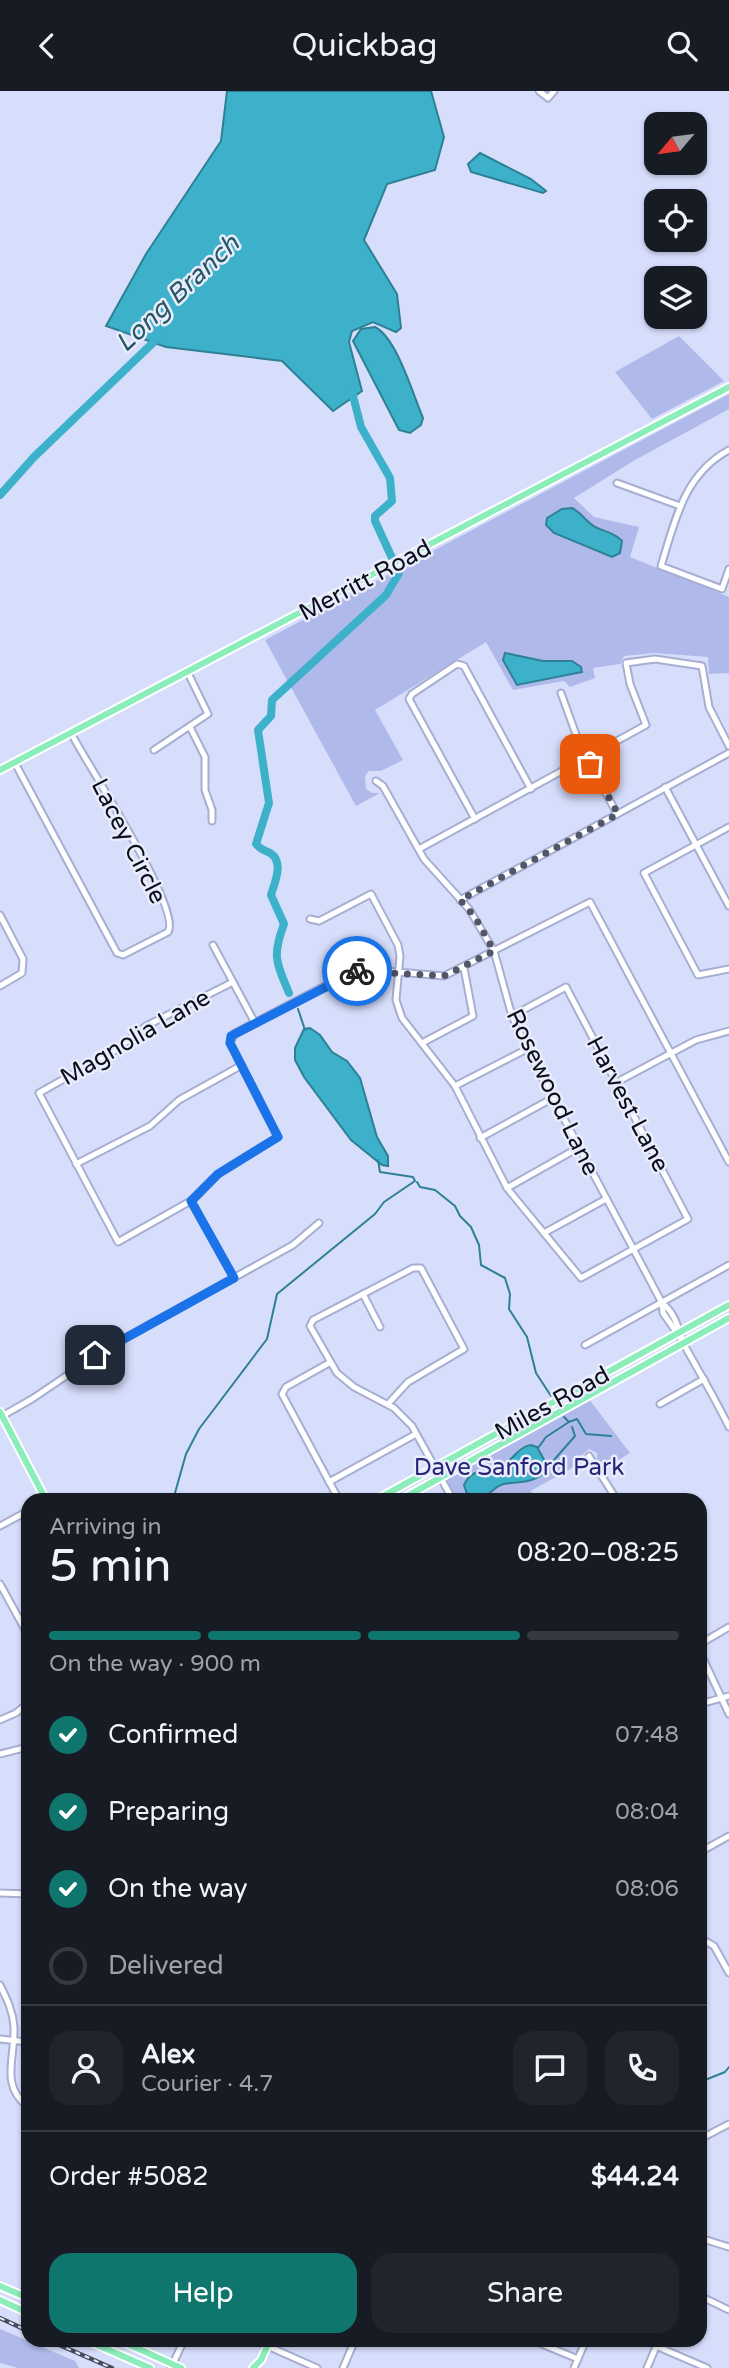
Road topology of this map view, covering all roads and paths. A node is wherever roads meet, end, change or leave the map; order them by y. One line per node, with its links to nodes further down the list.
1 (539, 91): 2 (street)
2 (554, 91)
3 (729, 387): 8 (main road, Merritt Road)
4 (729, 450): 6 (street)
5 (617, 483): 6 (street)
6 (680, 506): 7 (street)
7 (729, 569)
8 (188, 673): 10 (street); 11 (main road, Merritt Road)
9 (561, 693): 15 (street)
10 (190, 727): 13 (street); 23 (street)
11 (71, 733): 16 (main road, Merritt Road); 16 (street, Lacey Circle)
12 (729, 746): 15 (street)
13 (154, 750)
14 (729, 753): 19 (street)
15 (587, 757): 20 (street); 21 (street)
16 (15, 762): 17 (main road, Merritt Road)
17 (0, 770)
18 (376, 781): 26 (street, Rosewood Lane)
19 (665, 787): 21 (street); 25 (street)
20 (531, 789): 22 (street); 22 (street)
21 (618, 814): 27 (street)
22 (475, 819): 26 (street)
23 (212, 821)
24 (729, 827): 25 (street)
25 (696, 844): 28 (street); 34 (street)
26 (419, 849): 27 (street, Rosewood Lane)
27 (460, 900): 32 (street, Rosewood Lane)
28 (729, 906)
29 (0, 915): 37 (street)
30 (310, 919): 35 (street)
31 (213, 945): 36 (street)
32 (494, 951): 33 (street); 38 (street, Rosewood Lane); 43 (street)
33 (464, 968): 35 (street); 41 (street)
34 (729, 969)
35 (398, 973): 39 (street); 41 (street)
36 (233, 982): 39 (street); 51 (street, Magnolia Lane)
37 (0, 986)
38 (512, 1016): 42 (street, Rosewood Lane); 45 (street, Harvest Lane)
39 (255, 1023): 44 (street)
40 (729, 1031): 43 (street)
41 (422, 1043): 46 (street)
42 (527, 1049): 46 (street); 47 (street, Rosewood Lane)
43 (671, 1053): 45 (street); 50 (street)
44 (242, 1065): 51 (street); 54 (street)
45 (617, 1082): 57 (street, Harvest Lane)
46 (455, 1086): 48 (street)
47 (553, 1098): 48 (street); 49 (street, Rosewood Lane)
48 (480, 1138): 52 (street)
49 (578, 1148): 52 (street); 53 (street, Rosewood Lane)
50 (729, 1162)
51 (76, 1164): 54 (street, Magnolia Lane)
52 (506, 1188): 56 (street)
53 (606, 1199): 56 (street); 57 (street, Rosewood Lane)
54 (191, 1201): 59 (street)
55 (319, 1223): 59 (street)
56 (544, 1233): 57 (street)
57 (632, 1251): 61 (street, Rosewood Lane)
58 (729, 1265): 61 (street)
59 (234, 1278): 75 (street)
60 (363, 1294): 64 (street); 68 (street); 70 (street)
61 (662, 1303): 65 (street, Rosewood Lane); 67 (street)
62 (729, 1305): 65 (main road, Miles Road)
63 (729, 1318): 66 (main road, Miles Road)
64 (380, 1327)
65 (679, 1333): 66 (street, Rosewood Lane); 74 (main road, Miles Road)
66 (684, 1343): 69 (street, Rosewood Lane); 76 (main road, Miles Road)
67 (585, 1345)
68 (329, 1363): 70 (street); 82 (street)
69 (704, 1379): 71 (street); 73 (street, Rosewood Lane)
70 (388, 1404): 78 (street)
71 (660, 1404)
72 (729, 1406): 73 (street)
73 (721, 1410): 77 (street, Rosewood Lane)
74 (537, 1411): 76 (main road); 80 (main road, Miles Road)
75 (1, 1414): 83 (main road)
76 (543, 1422): 81 (main road, Miles Road)
77 (729, 1427)
78 (416, 1434): 80 (street); 82 (street)
79 (589, 1456): 88 (street)
80 (435, 1468): 81 (street); 85 (main road, Miles Road)
81 (440, 1478): 86 (main road, Miles Road); 87 (street)
82 (329, 1482): 84 (street)
83 (43, 1493)
84 (335, 1493)
85 (389, 1493)
86 (413, 1493)
87 (449, 1493)
88 (613, 1493)
89 (21, 1515): 90 (street)
90 (0, 1526)
91 (0, 1584): 92 (street)
92 (21, 1622)
93 (729, 1627): 94 (street)
94 (707, 1640)
95 (707, 1667): 97 (street)
96 (729, 1696): 97 (street)
97 (722, 1700): 98 (street); 100 (street)
98 (707, 1703)
99 (21, 1709): 101 (street)
100 (729, 1714)
101 (0, 1720)
102 (21, 1749): 103 (street)
103 (0, 1754)
104 (729, 1836): 105 (street)
105 (707, 1848)
106 (0, 1893): 107 (street)
107 (21, 1894)
108 (707, 1942): 109 (street)
109 (729, 1973)
110 (0, 1985): 112 (street)
111 (0, 2039): 112 (street)
112 (13, 2041): 113 (street); 114 (street)
113 (21, 2042)
114 (21, 2103)
115 (729, 2124): 116 (street)
116 (707, 2135)
117 (707, 2240): 118 (street)
118 (729, 2247)
119 (0, 2286): 120 (main road)
120 (21, 2295)
121 (0, 2300): 123 (main road)
122 (707, 2300): 124 (street)
123 (21, 2310)
124 (729, 2310)
125 (107, 2347): 138 (main road)
126 (133, 2347): 137 (main road)
127 (181, 2347): 137 (street)
128 (267, 2347): 136 (main road)
129 (276, 2347): 141 (street)
130 (352, 2347): 142 (street)
131 (549, 2347): 135 (street)
132 (583, 2347): 135 (street)
133 (656, 2347): 144 (street)
134 (666, 2347): 145 (street)
135 (578, 2359): 143 (street)
136 (261, 2364): 140 (main road)
137 (172, 2366): 139 (main road)
138 (150, 2368)
139 (181, 2368)
140 (253, 2368)
141 (317, 2368)
142 (343, 2368)
143 (574, 2368)
144 (647, 2368)
145 (707, 2368)

